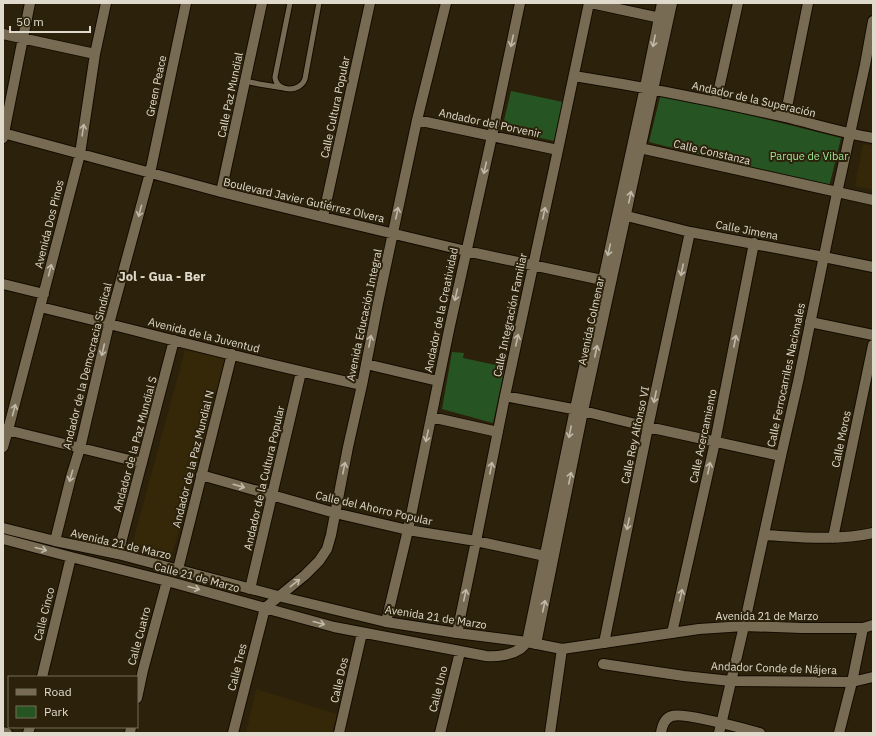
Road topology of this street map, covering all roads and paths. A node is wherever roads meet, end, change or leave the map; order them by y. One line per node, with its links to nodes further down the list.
1 (30, 3): 18 (street)
2 (106, 3): 19 (street, Avenida Dos Pinos)
3 (186, 3): 35 (street, Green Peace)
4 (262, 3): 22 (street, Calle Paz Mundial)
5 (290, 3): 23 (lane)
6 (319, 3): 23 (lane)
7 (370, 3): 40 (street, Calle Cultura Popular)
8 (446, 3): 27 (street, Avenida Educación Integral)
9 (520, 3): 30 (street, Andador de la Creatividad, one-way to 30)
10 (590, 3): 15 (street); 21 (street, Calle Integración Familiar)
11 (662, 3): 15 (street, Avenida Colmenar)
12 (672, 3): 15 (street, Avenida Colmenar)
13 (738, 3): 25 (street)
14 (808, 3): 26 (street)
15 (664, 18): 24 (street, Avenida Colmenar)
16 (873, 21): 20 (street, Calle Ferrocarriles Nacionales)
17 (3, 34): 18 (street)
18 (23, 39): 19 (street); 29 (street)
19 (95, 54): 34 (street, Avenida Dos Pinos, one-way to 19)
20 (869, 66): 28 (street, Calle Ferrocarriles Nacionales)
21 (574, 76): 24 (street, Andador de la Superación); 33 (street, Calle Integración Familiar)
22 (245, 81): 23 (lane); 36 (street, Calle Paz Mundial)
23 (285, 88)
24 (649, 88): 25 (street, Andador de la Superación); 32 (street, Avenida Colmenar); 39 (street, Avenida Colmenar)
25 (716, 102): 26 (street, Andador de la Superación)
26 (785, 117): 28 (street, Andador de la Superación)
27 (417, 120): 30 (street, Andador del Porvenir); 42 (street, Avenida Educación Integral, one-way to 27)
28 (850, 134): 31 (street, Andador de la Superación); 37 (street, Calle Ferrocarriles Nacionales)
29 (3, 135): 34 (street, Boulevard Javier Gutiérrez Olvera)
30 (492, 136): 33 (street, Andador del Porvenir); 44 (street, Andador de la Creatividad, one-way to 44)
31 (873, 138)
32 (640, 148): 37 (street, Calle Constanza); 39 (street, Avenida Colmenar, one-way to 32)
33 (558, 150): 46 (street, Calle Integración Familiar, one-way to 33)
34 (80, 154): 35 (street, Boulevard Javier Gutiérrez Olvera); 50 (street, Avenida Dos Pinos, one-way to 34)
35 (150, 173): 36 (street, Boulevard Javier Gutiérrez Olvera); 53 (street, Andador de la Democracia Sindical, one-way to 53)
36 (221, 192): 40 (street, Boulevard Javier Gutiérrez Olvera)
37 (837, 193): 38 (street, Calle Constanza); 45 (street, Calle Ferrocarriles Nacionales)
38 (873, 200)
39 (621, 214): 41 (street, Calle Jimena); 48 (street, Avenida Colmenar, one-way to 48); 63 (street, Avenida Colmenar, one-way to 39)
40 (323, 217): 42 (street, Boulevard Javier Gutiérrez Olvera)
41 (690, 232): 43 (street, Calle Jimena); 65 (street, Calle Rey Alfonso VI, one-way to 65)
42 (393, 233): 44 (street, Boulevard Javier Gutiérrez Olvera); 58 (street, Avenida Educación Integral, one-way to 42)
43 (754, 243): 45 (street, Calle Jimena); 68 (street, Calle Acercamiento, one-way to 43)
44 (466, 251): 46 (street, Boulevard Javier Gutiérrez Olvera); 60 (street, Andador de la Creatividad, one-way to 60)
45 (824, 257): 47 (street, Calle Jimena); 52 (street, Calle Ferrocarriles Nacionales)
46 (533, 266): 48 (street, Boulevard Javier Gutiérrez Olvera); 62 (street, Calle Integración Familiar, one-way to 46)
47 (873, 267)
48 (602, 280): 63 (street, Avenida Colmenar)
49 (3, 284): 50 (street)
50 (44, 294): 51 (street, Avenida Dos Pinos)
51 (40, 308): 53 (street, Avenida de la Juventud); 66 (street, Avenida Dos Pinos, one-way to 51)
52 (810, 322): 54 (street); 71 (street, Calle Ferrocarriles Nacionales)
53 (109, 324): 55 (street, Avenida de la Juventud); 70 (street, Andador de la Democracia Sindical, one-way to 70)
54 (873, 335)
55 (174, 340): 57 (street, Avenida de la Juventud); 72 (street, Andador de la Paz Mundial S)
56 (873, 345): 80 (street, Calle Moros)
57 (232, 354): 59 (street, Avenida de la Juventud); 73 (street, Andador de la Paz Mundial N)
58 (366, 364): 60 (street); 61 (street, Avenida Educación Integral)
59 (301, 372): 61 (street, Avenida de la Juventud); 74 (street, Andador de la Cultura Popular)
60 (438, 381): 64 (street, Andador de la Creatividad)
61 (362, 385): 75 (street, Avenida Educación Integral, one-way to 61)
62 (504, 396): 63 (street); 67 (street, Calle Integración Familiar)
63 (579, 410): 65 (street); 85 (street, Avenida Colmenar, one-way to 85); 99 (street, Avenida Colmenar, one-way to 63)
64 (431, 417): 67 (street); 77 (street, Andador de la Creatividad, one-way to 77)
65 (648, 427): 68 (street); 100 (street, Calle Rey Alfonso VI, one-way to 100)
66 (6, 429): 69 (street, Avenida Dos Pinos); 70 (street)
67 (498, 432): 83 (street, Calle Integración Familiar, one-way to 67)
68 (715, 442): 71 (street); 98 (street, Calle Acercamiento, one-way to 68)
69 (3, 447)
70 (80, 448): 72 (street); 82 (street, Andador de la Democracia Sindical, one-way to 82)
71 (781, 456): 79 (street, Calle Ferrocarriles Nacionales)
72 (142, 464): 84 (street, Andador de la Paz Mundial S)
73 (201, 475): 74 (street, Calle del Ahorro Popular, one-way to 74); 87 (street, Andador de la Paz Mundial N)
74 (273, 496): 75 (street, Calle del Ahorro Popular); 89 (street, Andador de la Cultura Popular)
75 (335, 513): 77 (street, Calle del Ahorro Popular); 90 (street, Avenida Educación Integral, one-way to 75)
76 (3, 528): 82 (street, Avenida 21 de Marzo)
77 (408, 530): 83 (street, Calle del Ahorro Popular); 92 (street, Andador de la Creatividad)
78 (873, 533): 80 (street)
79 (764, 535): 80 (street); 94 (street, Calle Ferrocarriles Nacionales)
80 (832, 538)
81 (3, 539): 86 (street, Calle 21 de Marzo, one-way to 86)
82 (55, 541): 84 (street, Avenida 21 de Marzo)
83 (476, 541): 85 (street, Calle del Ahorro Popular); 97 (street, Calle Integración Familiar, one-way to 83)
84 (118, 554): 87 (street, Avenida 21 de Marzo)
85 (544, 556): 99 (street, Avenida Colmenar)
86 (71, 557): 88 (street, Calle 21 de Marzo); 104 (street, Calle Cinco)
87 (178, 569): 89 (street, Avenida 21 de Marzo)
88 (166, 581): 91 (street, Calle 21 de Marzo, one-way to 91); 108 (street, Calle Cuatro)
89 (250, 589): 90 (street, Avenida 21 de Marzo)
90 (278, 596): 91 (street, Avenida Educación Integral); 92 (street, Avenida 21 de Marzo)
91 (264, 608): 96 (street, Calle 21 de Marzo, one-way to 96); 112 (street, Calle Tres)
92 (386, 622): 97 (street, Avenida 21 de Marzo)
93 (873, 625): 95 (street, Avenida 21 de Marzo)
94 (744, 626): 95 (street, Avenida 21 de Marzo); 98 (street, Avenida 21 de Marzo); 106 (street, Calle Ferrocarriles Nacionales)
95 (862, 628): 107 (street)
96 (362, 632): 102 (street, Calle 21 de Marzo); 113 (street, Calle Dos)
97 (456, 633): 99 (street, Avenida 21 de Marzo)
98 (672, 633): 100 (street, Avenida 21 de Marzo)
99 (532, 643): 101 (street, Avenida 21 de Marzo); 102 (street, Calle 21 de Marzo)
100 (604, 643): 101 (street, Avenida 21 de Marzo)
101 (562, 649): 115 (street)
102 (460, 652): 114 (street, Calle Uno)
103 (603, 664): 106 (street, Andador Conde de Nájera)
104 (42, 676)
105 (873, 677): 107 (street, Andador Conde de Nájera)
106 (731, 681): 107 (street, Andador Conde de Nájera); 109 (street, Calle Ferrocarriles Nacionales)
107 (852, 682): 118 (street)
108 (138, 693)
109 (720, 728): 116 (street); 117 (street)
110 (3, 732): 111 (street)
111 (7, 733)
112 (233, 733)
113 (339, 733)
114 (440, 733)
115 (550, 733)
116 (661, 733)
117 (760, 733)
118 (839, 733)

